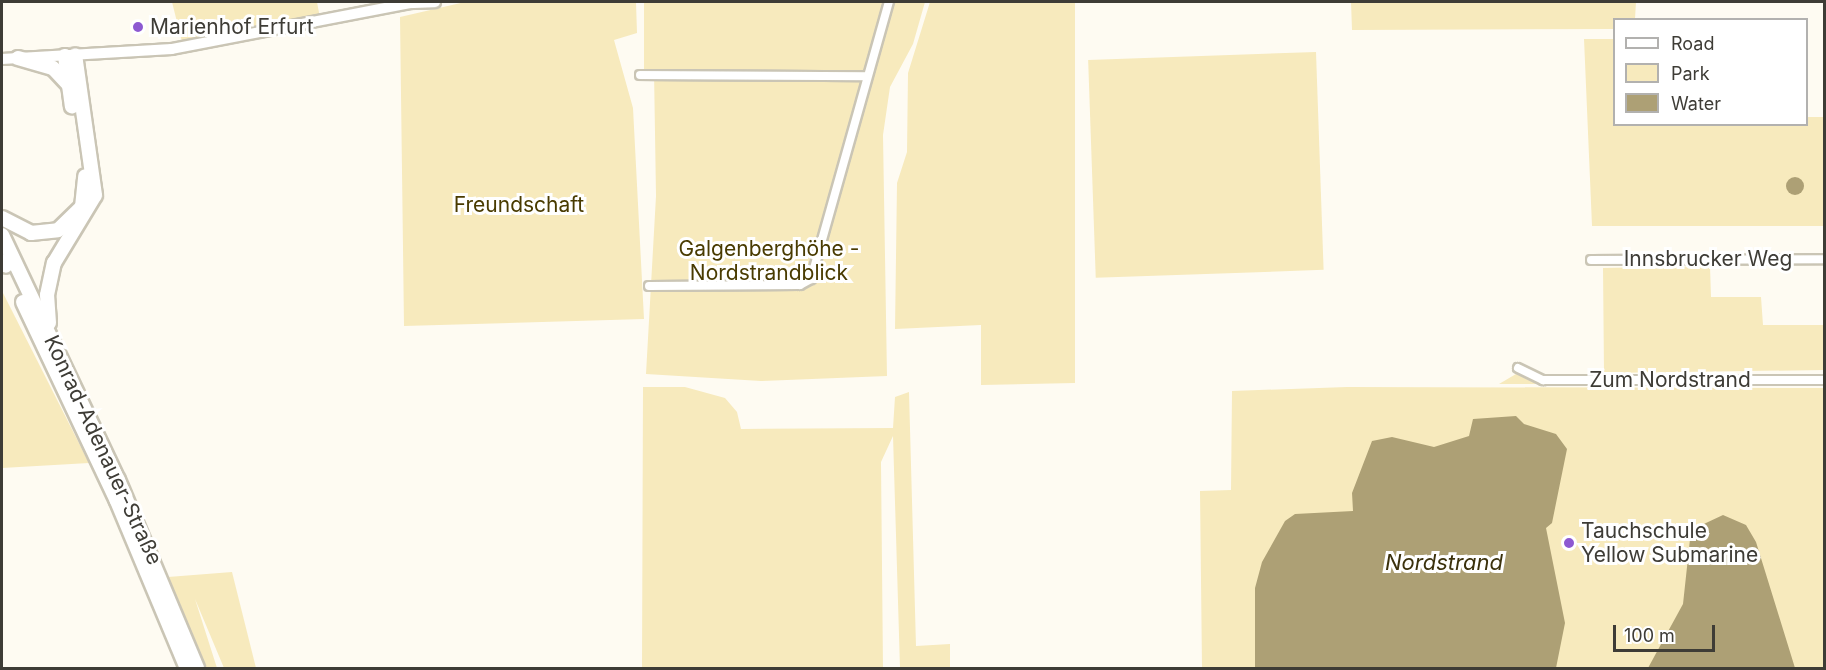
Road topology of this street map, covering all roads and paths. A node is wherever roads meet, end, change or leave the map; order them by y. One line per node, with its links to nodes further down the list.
1 (413, 2): 2 (main road); 4 (main road)
2 (435, 2)
3 (889, 2): 8 (street)
4 (70, 56): 5 (main road); 9 (highway); 16 (highway)
5 (18, 58): 6 (main road); 9 (highway)
6 (2, 59)
7 (640, 75): 8 (street)
8 (865, 76): 15 (street)
9 (68, 84): 10 (highway)
10 (2, 218)
11 (2, 236): 16 (highway, Konrad-Adenauer-Straße)
12 (1824, 259): 13 (street, Innsbrucker Weg)
13 (1591, 260)
14 (3, 261): 19 (highway, Konrad-Adenauer-Straße)
15 (649, 286)
16 (50, 334): 20 (highway, Konrad-Adenauer-Straße)
17 (1518, 368): 18 (street, Zum Nordstrand)
18 (1824, 380)
19 (187, 669)
20 (197, 669)

